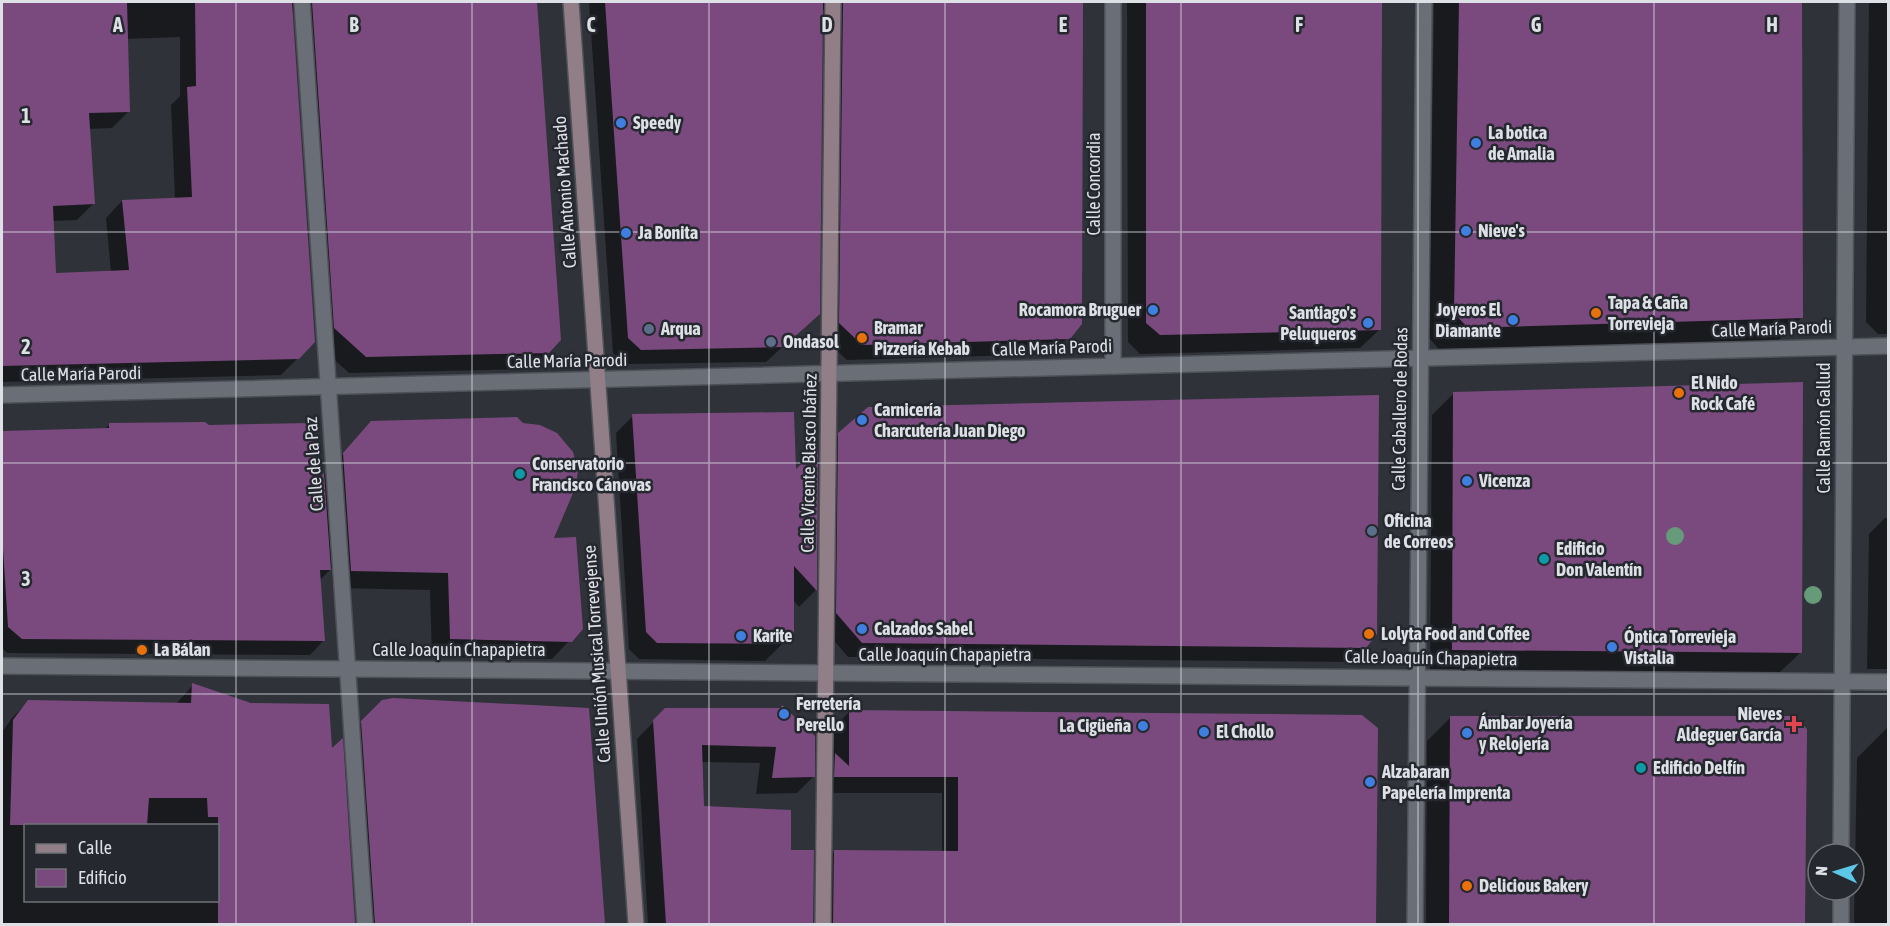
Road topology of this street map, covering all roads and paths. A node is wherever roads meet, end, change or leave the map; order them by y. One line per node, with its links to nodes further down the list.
1 (302, 2): 13 (street, Calle de la Paz)
2 (571, 2): 12 (street, Calle Antonio Machado)
3 (833, 2): 11 (street, Calle Vicente Blasco Ibáñez)
4 (1113, 2): 10 (street, Calle Concordia)
5 (1424, 2): 9 (street, Calle Caballero de Rodas)
6 (1847, 2): 8 (street, Calle Ramón Gallud)
7 (1888, 346): 8 (street, Calle María Parodi)
8 (1844, 347): 9 (street, Calle María Parodi); 20 (street, Calle Ramón Gallud)
9 (1420, 358): 10 (street, Calle María Parodi); 19 (street, Calle Caballero de Rodas)
10 (1113, 366): 11 (street, Calle María Parodi)
11 (830, 374): 12 (street, Calle María Parodi); 18 (street, Calle Vicente Blasco Ibáñez)
12 (598, 380): 13 (street, Calle María Parodi); 17 (street, Calle Unión Musical Torrevejense)
13 (328, 387): 14 (street, Calle María Parodi); 16 (street, Calle de la Paz)
14 (2, 395)
15 (2, 666): 16 (street, Calle Joaquín Chapapietra)
16 (348, 668): 17 (street, Calle Joaquín Chapapietra); 24 (street, Calle de la Paz)
17 (618, 670): 18 (street, Calle Joaquín Chapapietra); 25 (street, Calle Unión Musical Torrevejense)
18 (826, 674): 19 (street, Calle Joaquín Chapapietra); 26 (street, Calle Vicente Blasco Ibáñez)
19 (1417, 678): 20 (street, Calle Joaquín Chapapietra); 27 (street, Calle Caballero de Rodas)
20 (1842, 682): 21 (street, Calle Joaquín Chapapietra); 22 (street, Calle Ramón Gallud)
21 (1888, 682)
22 (1841, 842)
23 (1841, 902): 28 (street)
24 (365, 924)
25 (636, 924)
26 (823, 924)
27 (1415, 924)
28 (1840, 924)

